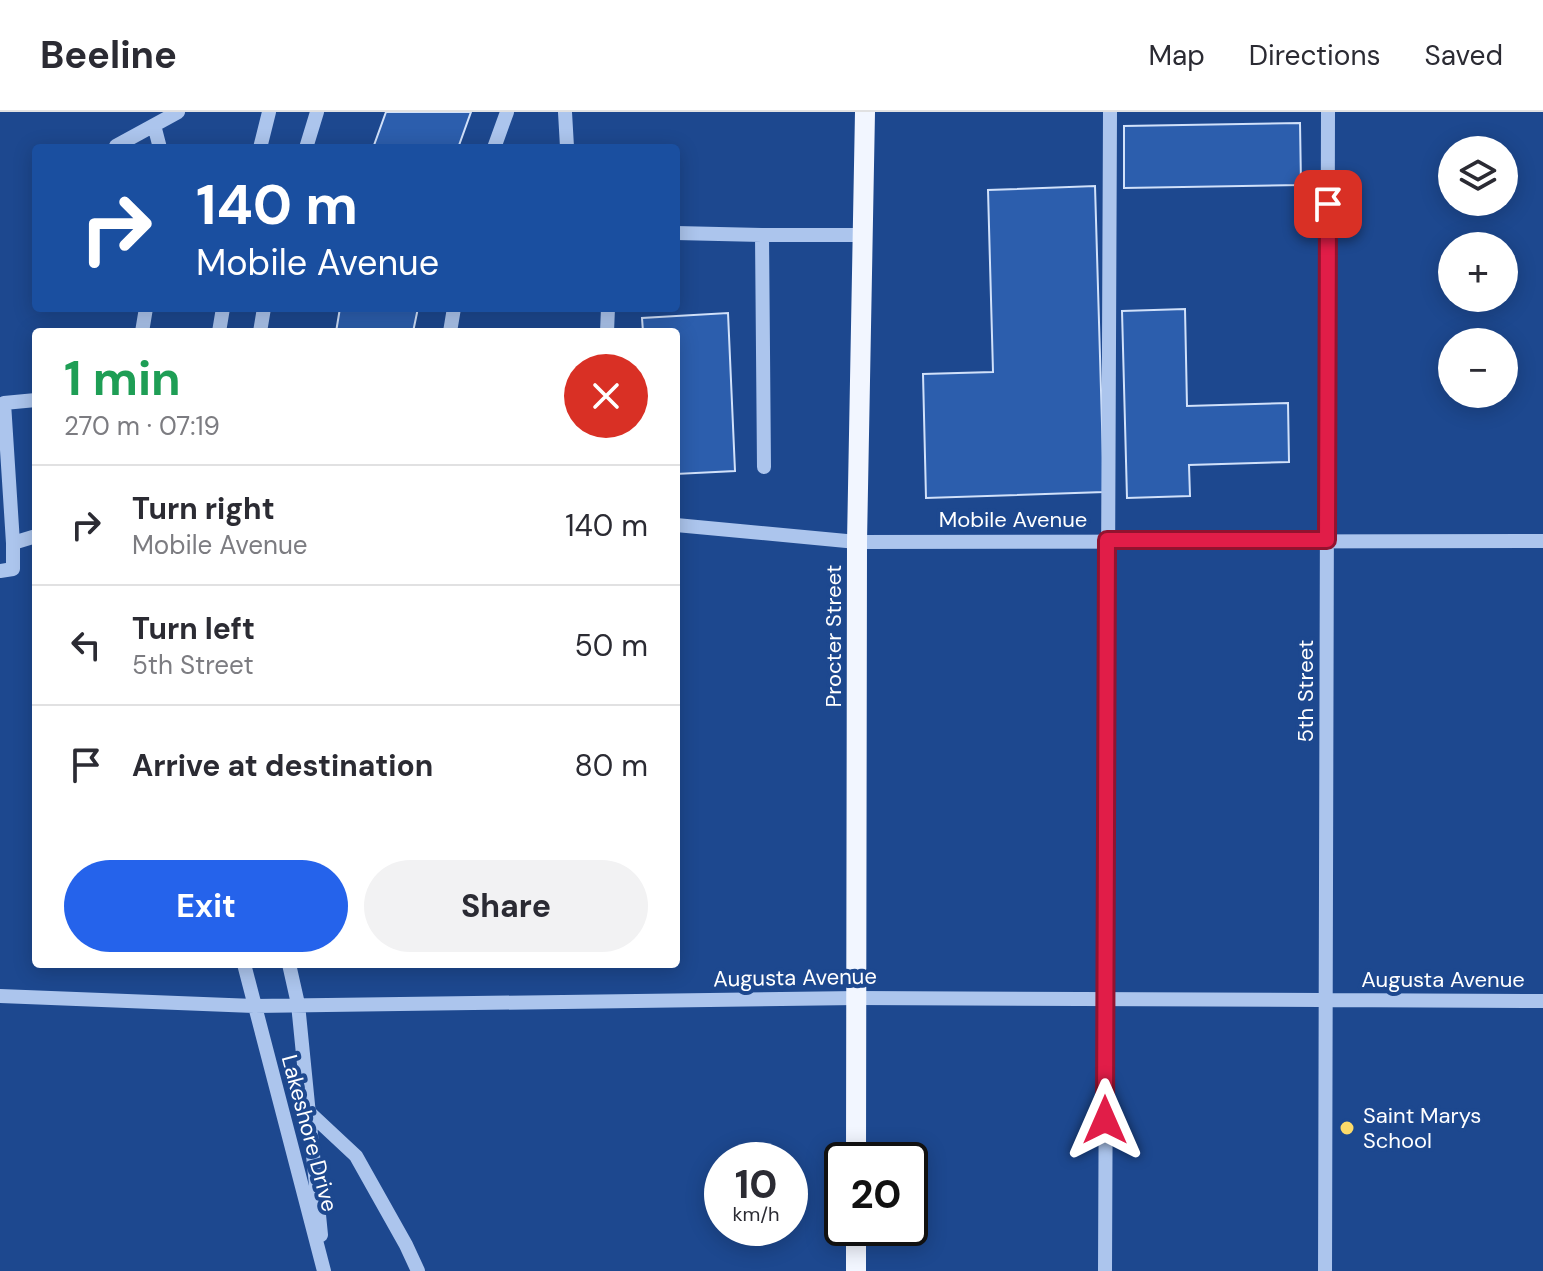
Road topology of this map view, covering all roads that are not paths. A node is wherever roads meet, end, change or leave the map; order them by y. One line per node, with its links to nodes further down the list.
1 (178, 112): 9 (street)
2 (269, 112): 12 (street)
3 (317, 112): 13 (street)
4 (507, 112): 14 (street)
5 (565, 112): 15 (street)
6 (865, 112): 18 (main road, Procter Street)
7 (1110, 112): 24 (street)
8 (1328, 112): 25 (street, 5th Street)
9 (154, 125): 10 (street); 11 (street)
10 (120, 144)
11 (159, 144)
12 (261, 144)
13 (307, 144)
14 (495, 144)
15 (567, 144)
16 (680, 233): 17 (street)
17 (762, 235): 18 (street); 21 (street)
18 (861, 235): 27 (main road, Procter Street)
19 (32, 400): 20 (street)
20 (2, 403): 28 (street)
21 (764, 467)
22 (680, 525): 27 (street, Mobile Avenue)
23 (32, 537): 28 (street)
24 (1107, 540): 25 (street, Mobile Avenue); 27 (street, Mobile Avenue); 34 (street)
25 (1327, 540): 26 (street, Mobile Avenue); 35 (street, 5th Street)
26 (1543, 541)
27 (857, 542): 33 (main road, Procter Street)
28 (13, 543): 29 (street)
29 (0, 571)
30 (245, 968): 38 (street, Lakeshore Drive)
31 (290, 968): 37 (street, Lakeshore Drive)
32 (0, 996): 38 (street, Augusta Avenue)
33 (857, 998): 34 (street, Augusta Avenue); 37 (street, Augusta Avenue); 40 (main road, Procter Street)
34 (1105, 999): 35 (street, Augusta Avenue); 45 (street)
35 (1326, 1001): 36 (street, Augusta Avenue); 46 (street, 5th Street)
36 (1543, 1001)
37 (298, 1004): 38 (street, Augusta Avenue); 39 (street, Lakeshore Drive)
38 (254, 1006): 42 (street, Lakeshore Drive)
39 (311, 1114): 42 (street, Lakeshore Drive); 43 (street, Lakeshore Drive)
40 (856, 1142)
41 (856, 1246): 44 (main road)
42 (324, 1271)
43 (418, 1271)
44 (856, 1271)
45 (1105, 1271)
46 (1325, 1271)

